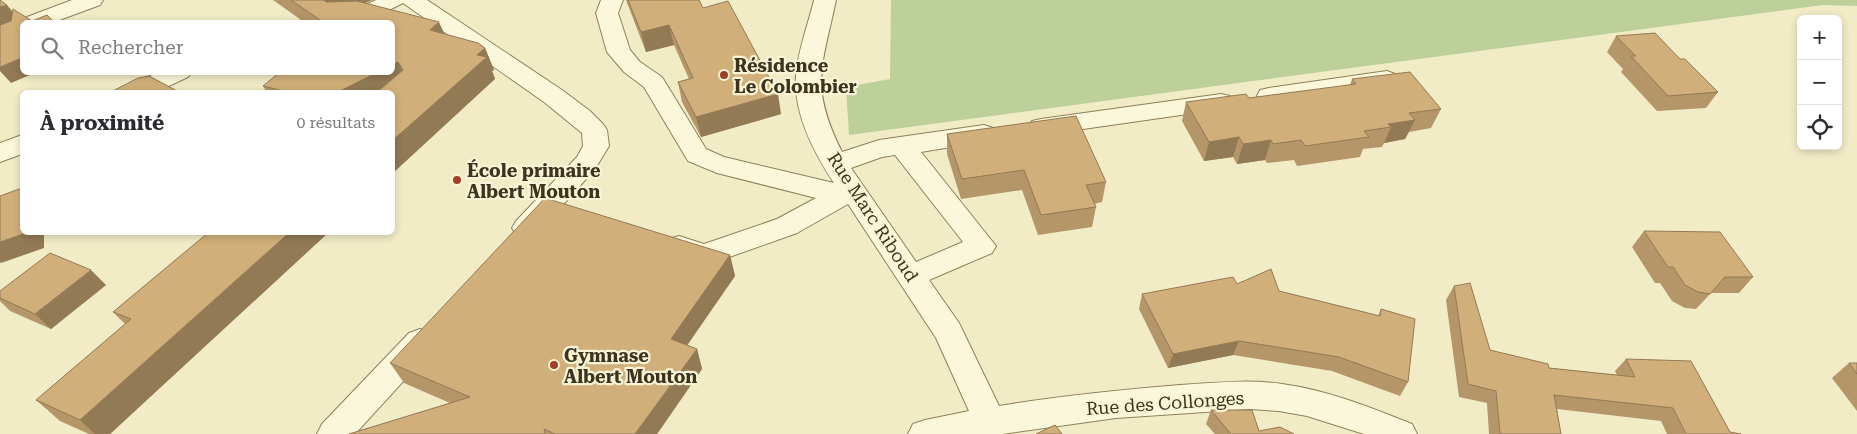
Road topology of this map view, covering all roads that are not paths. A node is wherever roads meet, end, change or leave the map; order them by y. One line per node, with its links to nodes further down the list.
1 (92, 0): 6 (street)
2 (394, 0): 7 (street)
3 (412, 0): 16 (street)
4 (612, 0): 15 (street)
5 (825, 0): 14 (street, Rue Marc Riboud)
6 (42, 20)
7 (352, 20)
8 (173, 76): 10 (street)
9 (1394, 79): 12 (street)
10 (141, 90)
11 (20, 145): 13 (street)
12 (902, 146): 14 (street); 20 (street)
13 (0, 153)
14 (835, 164): 15 (street, Rue Marc Riboud)
15 (848, 193): 18 (street); 20 (street, Rue Marc Riboud)
16 (547, 205): 17 (street); 19 (street)
17 (574, 214)
18 (658, 240)
19 (506, 249)
20 (911, 276): 22 (street, Rue Marc Riboud)
21 (438, 322): 23 (street)
22 (990, 420): 24 (street, Rue des Collonges); 25 (street, Rue des Collonges)
23 (334, 434)
24 (925, 434)
25 (1400, 434)

